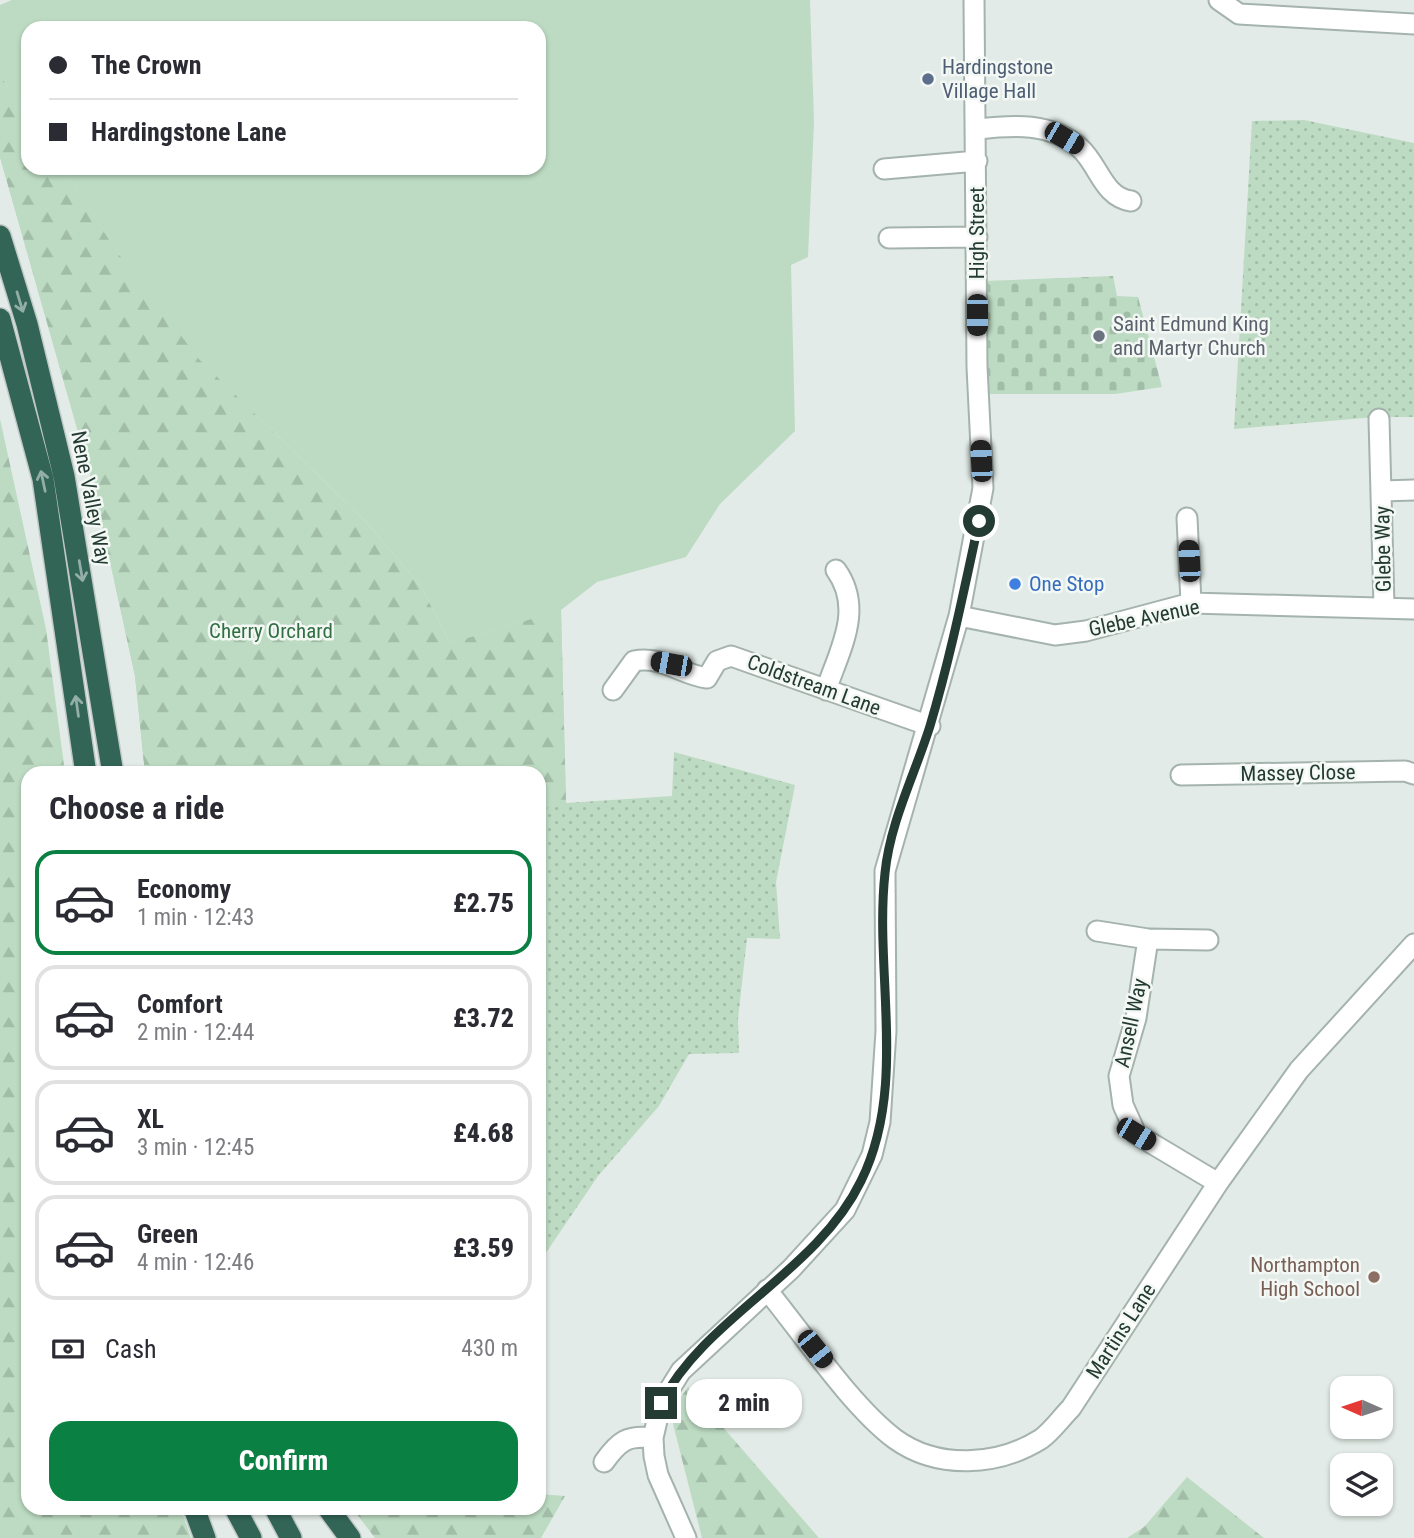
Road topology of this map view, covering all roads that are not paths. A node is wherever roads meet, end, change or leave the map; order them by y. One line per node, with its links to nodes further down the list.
1 (974, 0): 4 (street, High Street)
2 (1219, 0): 3 (street)
3 (1414, 23)
4 (977, 129): 5 (street, High Street); 7 (street)
5 (977, 161): 6 (street); 9 (street, High Street)
6 (884, 169)
7 (1131, 201)
8 (0, 236): 25 (highway, Nene Valley Way, one-way to 25)
9 (977, 237): 10 (street); 20 (street, High Street)
10 (889, 238)
11 (0, 319): 24 (highway, Nene Valley Way, one-way to 11)
12 (1379, 419): 14 (street, Glebe Way)
13 (1414, 490): 14 (street, Glebe Way)
14 (1382, 491): 18 (street, Glebe Way)
15 (1186, 518): 17 (street)
16 (836, 570): 22 (street)
17 (1191, 603): 18 (street, Glebe Avenue); 20 (street, Glebe Avenue)
18 (1384, 606): 19 (street, Glebe Avenue)
19 (1414, 608)
20 (959, 616): 23 (street, High Street)
21 (613, 690): 22 (street, Coldstream Lane)
22 (826, 690): 23 (street, Coldstream Lane)
23 (930, 726): 33 (street, High Street)
24 (85, 766)
25 (112, 766)
26 (1414, 774): 27 (street, Massey Close)
27 (1181, 775)
28 (1097, 931): 29 (street)
29 (1148, 939): 30 (street); 32 (street, Ansell Way)
30 (1208, 940)
31 (1414, 944): 32 (street, Martins Lane)
32 (1218, 1183): 33 (street, Martins Lane)
33 (767, 1290): 34 (street, High Street)
34 (653, 1438): 35 (street); 44 (street)
35 (604, 1462)
36 (197, 1515): 40 (highway)
37 (239, 1515): 41 (highway)
38 (279, 1515): 42 (highway)
39 (333, 1515): 43 (highway)
40 (205, 1538)
41 (251, 1538)
42 (291, 1538)
43 (350, 1538)
44 (686, 1538)

